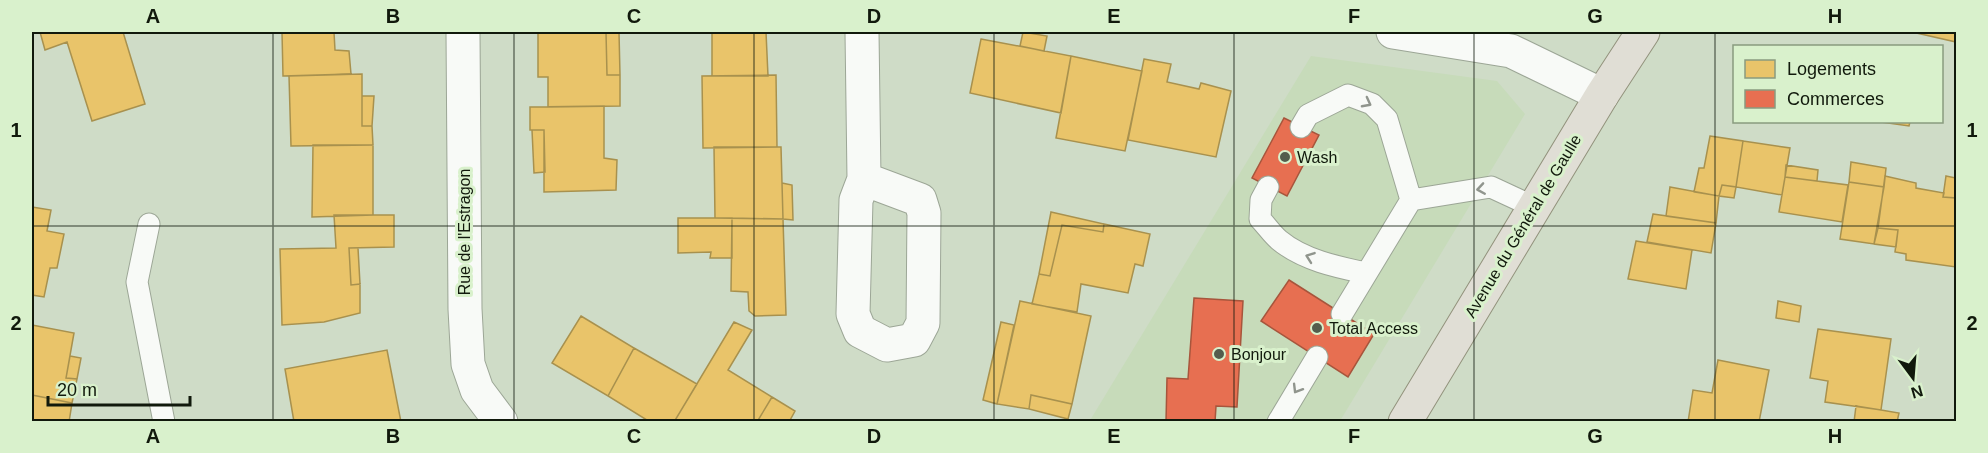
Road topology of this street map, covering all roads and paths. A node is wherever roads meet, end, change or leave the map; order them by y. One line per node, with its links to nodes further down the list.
1 (463, 32): 16 (street, Rue de l'Estragon)
2 (862, 32): 7 (street)
3 (1393, 32): 5 (street)
4 (1634, 34): 5 (main road, Avenue du Général de Gaulle)
5 (1602, 95): 10 (main road, Avenue du Général de Gaulle)
6 (1301, 126): 9 (lane, one-way to 9)
7 (864, 179): 7 (street)
8 (1268, 187): 12 (lane, one-way to 8)
9 (1411, 200): 10 (lane, one-way to 9); 12 (lane)
10 (1534, 207): 18 (main road, Avenue du Général de Gaulle)
11 (149, 224): 15 (lane)
12 (1366, 273): 13 (lane)
13 (1342, 314)
14 (1317, 357): 17 (lane, one-way to 17)
15 (164, 422)
16 (501, 422)
17 (1278, 422)
18 (1405, 422)

